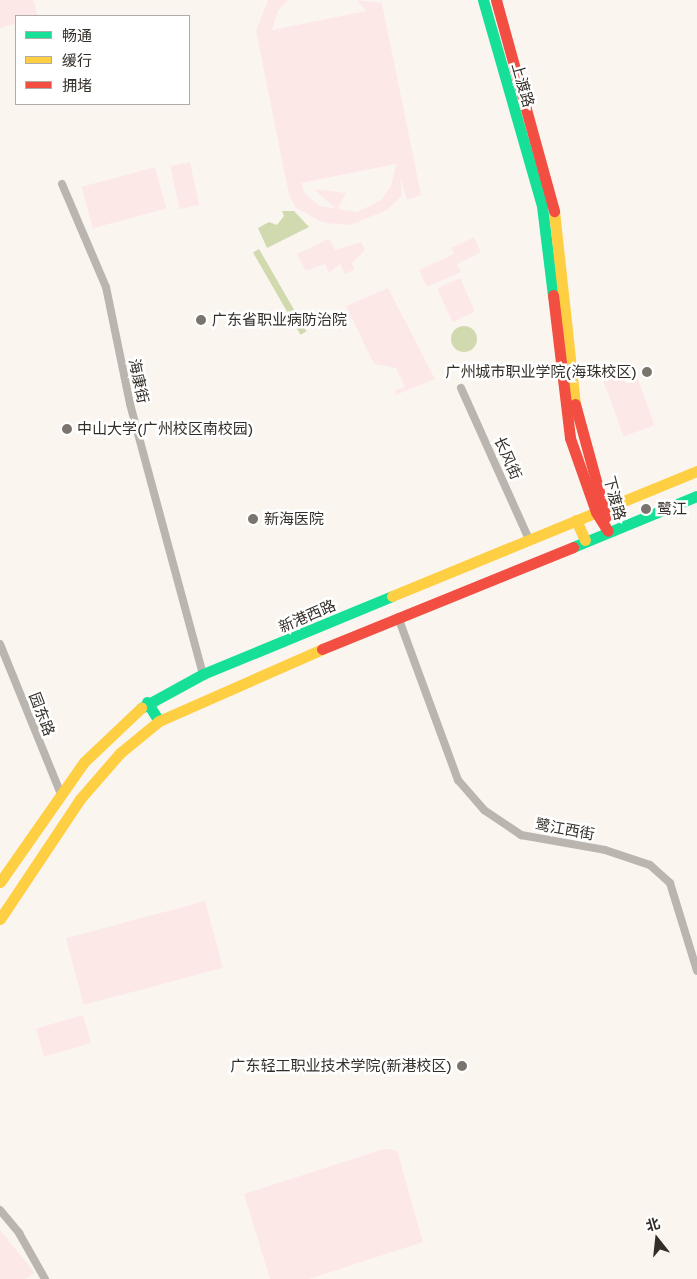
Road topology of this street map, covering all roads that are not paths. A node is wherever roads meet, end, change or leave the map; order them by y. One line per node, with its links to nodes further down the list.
1 (483, 0): 3 (main road, 上渡路)
2 (496, 0): 3 (main road, 上渡路)
3 (540, 177): 9 (main road, 下渡路)
4 (62, 184): 17 (street, 海康街)
5 (461, 388): 13 (street, 长风街)
6 (697, 471): 7 (main road, 新港西路)
7 (652, 490): 9 (main road, 新港西路); 10 (main road)
8 (697, 496): 10 (main road)
9 (600, 510): 11 (main road, 新港西路); 12 (main road, 下渡路)
10 (661, 511): 12 (main road)
11 (576, 520): 13 (main road, 新港西路); 14 (main road)
12 (608, 531): 14 (main road)
13 (529, 539): 17 (main road, 新港西路)
14 (585, 540): 15 (main road)
15 (398, 617): 19 (main road); 24 (street, 鹭江西街)
16 (0, 644): 20 (street, 园东路)
17 (203, 674): 18 (main road, 新港西路)
18 (147, 702): 19 (main road); 20 (main road, 新港西路)
19 (159, 721): 22 (main road)
20 (60, 792): 21 (main road, 新港西路)
21 (0, 882)
22 (3, 906): 23 (main road)
23 (0, 919)
24 (697, 971)
25 (0, 1210): 26 (street)
26 (45, 1279)

